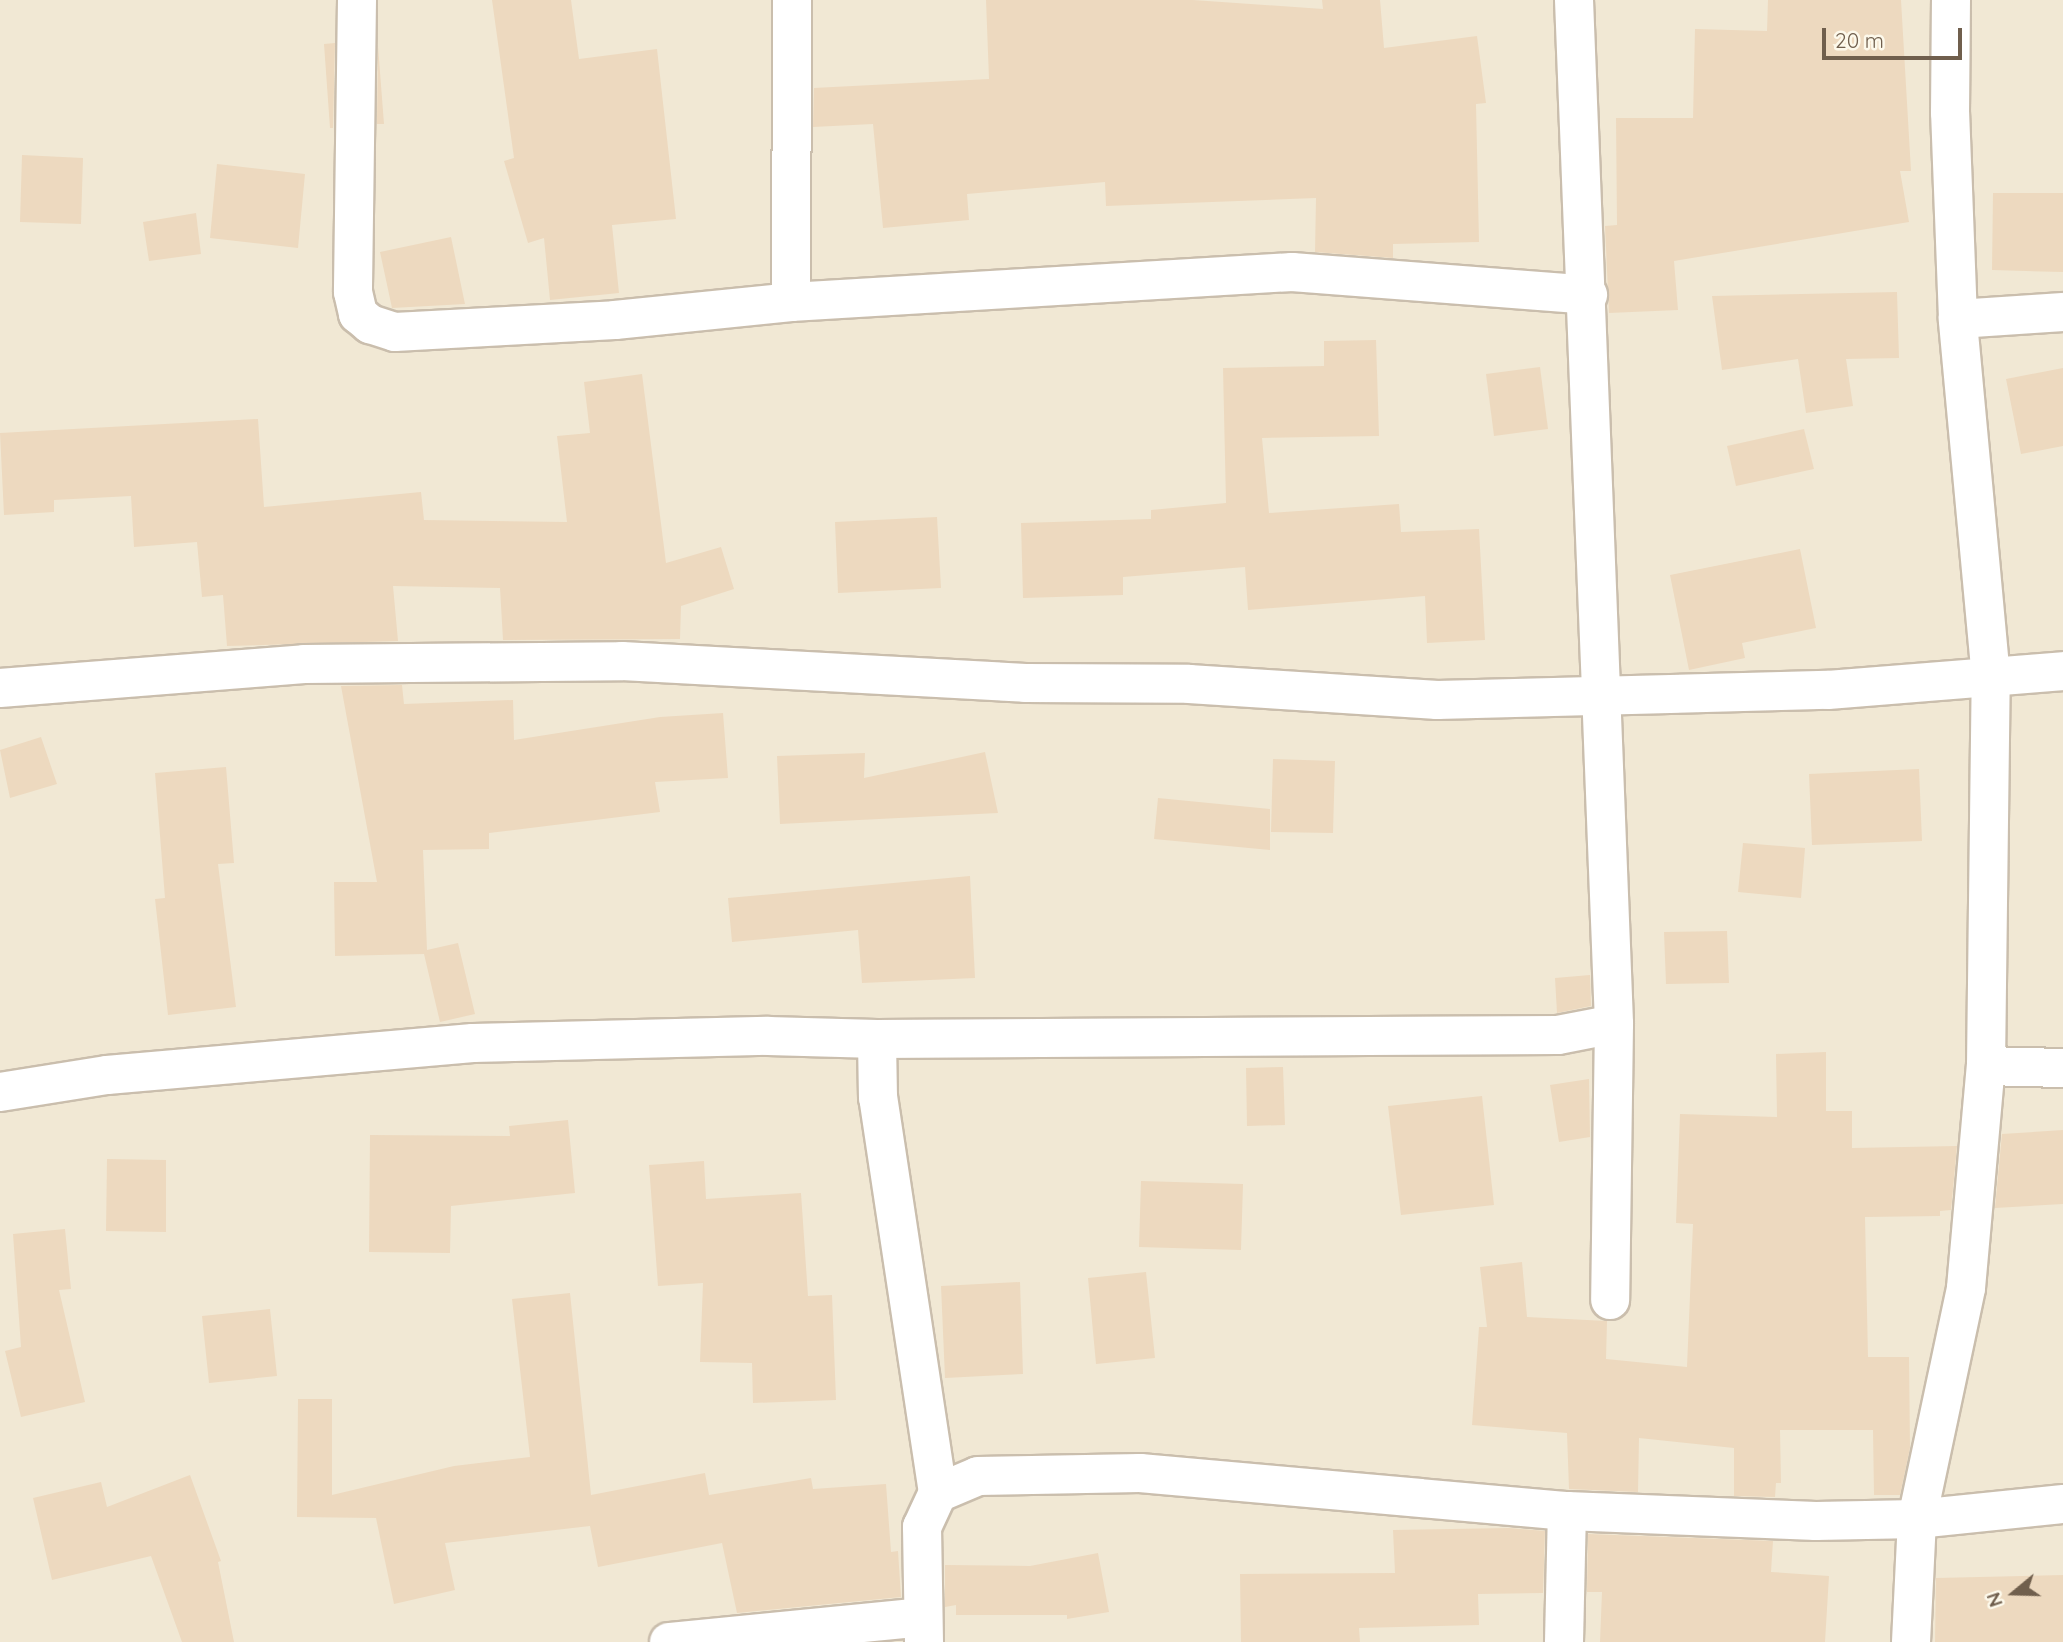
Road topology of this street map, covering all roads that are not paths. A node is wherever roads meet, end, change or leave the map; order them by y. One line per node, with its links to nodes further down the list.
1 (357, 0): 6 (street)
2 (792, 0): 6 (street)
3 (1574, 0): 5 (street)
4 (1951, 0): 8 (street)
5 (1588, 295): 6 (street); 12 (street)
6 (791, 302)
7 (2063, 312): 8 (street)
8 (1958, 319): 10 (street)
9 (2063, 671): 10 (street)
10 (1991, 678): 12 (street); 15 (street)
11 (0, 688): 12 (street)
12 (1603, 696): 13 (street)
13 (1614, 1024): 14 (street); 18 (street)
14 (877, 1039): 17 (street); 19 (street)
15 (1986, 1066): 16 (street); 22 (street)
16 (2063, 1068)
17 (0, 1092)
18 (1610, 1300)
19 (938, 1493): 21 (street); 23 (street)
20 (2063, 1504): 22 (street)
21 (1567, 1511): 22 (street); 25 (street)
22 (1917, 1519): 26 (street)
23 (923, 1630): 24 (street)
24 (668, 1642)
25 (1564, 1642)
26 (1911, 1642)

